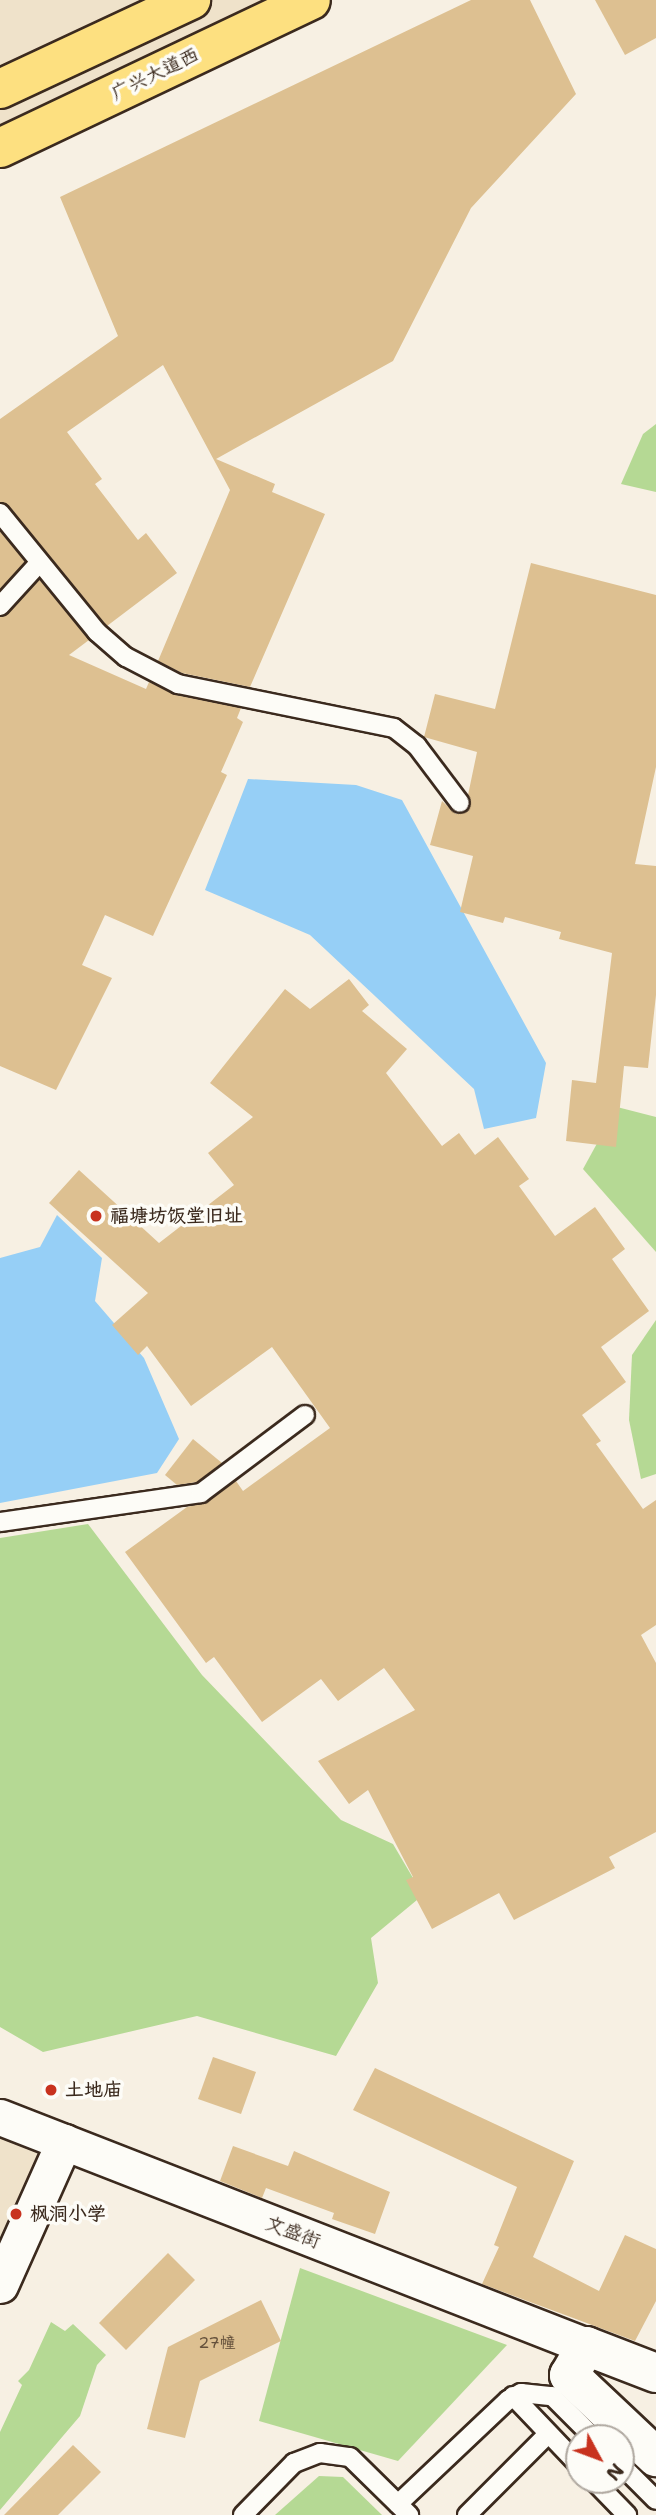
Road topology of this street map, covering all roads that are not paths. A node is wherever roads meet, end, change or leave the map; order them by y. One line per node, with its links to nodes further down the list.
1 (191, 0): 3 (highway)
2 (311, 0): 4 (highway, 广兴大道西)
3 (0, 89)
4 (0, 148)
5 (0, 513): 6 (lane)
6 (40, 562): 7 (lane); 8 (lane)
7 (0, 606)
8 (460, 803)
9 (305, 1415): 10 (lane)
10 (0, 1522)
11 (0, 2117): 12 (street, 文盛街)
12 (64, 2142): 13 (street); 14 (street, 文盛街)
13 (0, 2285)
14 (586, 2346): 15 (street); 20 (street)
15 (656, 2373)
16 (513, 2396): 17 (lane); 18 (lane); 24 (lane)
17 (580, 2424)
18 (548, 2434): 19 (lane); 26 (lane)
19 (565, 2451)
20 (656, 2457)
21 (635, 2479): 23 (lane)
22 (607, 2494): 27 (lane)
23 (656, 2500)
24 (403, 2510): 25 (lane)
25 (243, 2515)
26 (467, 2515)
27 (627, 2515)

